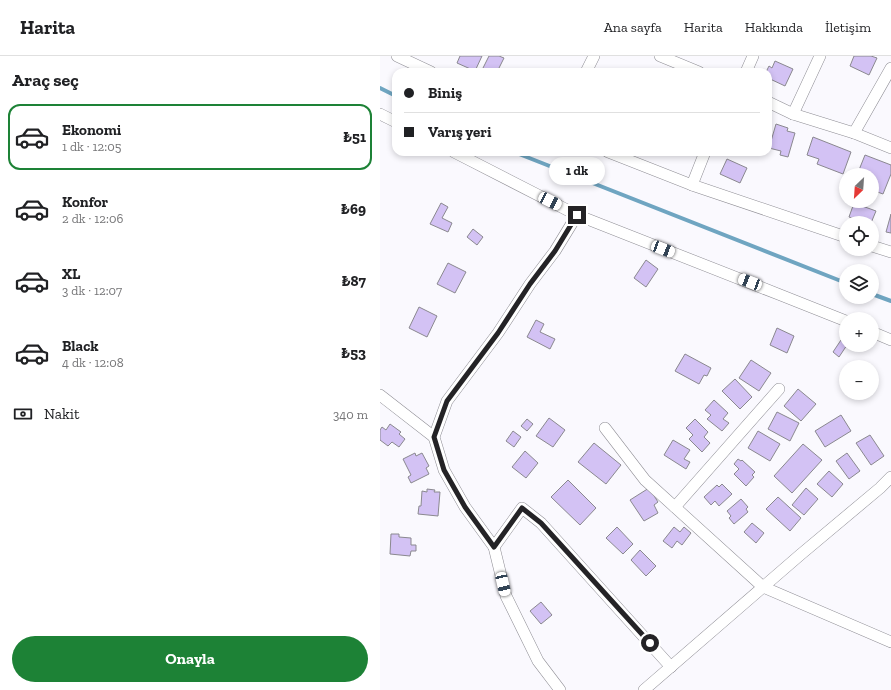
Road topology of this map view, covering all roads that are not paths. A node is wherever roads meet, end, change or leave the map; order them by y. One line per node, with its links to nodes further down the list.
1 (398, 56): 6 (street)
2 (594, 56): 7 (street)
3 (660, 56): 8 (street)
4 (753, 56): 9 (street)
5 (820, 56): 13 (street)
6 (423, 68)
7 (588, 68)
8 (689, 68)
9 (748, 68)
10 (891, 68): 15 (street)
11 (772, 104): 13 (street)
12 (380, 114): 14 (street)
13 (793, 114): 15 (street)
14 (392, 120)
15 (854, 133): 16 (street)
16 (891, 148)
17 (462, 156): 21 (street)
18 (618, 156): 20 (street)
19 (703, 156): 20 (street)
20 (692, 185): 22 (street)
21 (577, 215): 25 (street); 31 (street)
22 (839, 235)
23 (879, 248): 24 (street)
24 (891, 252)
25 (839, 318)
26 (879, 335): 27 (street)
27 (891, 340)
28 (779, 389): 33 (street)
29 (380, 395): 31 (street)
30 (605, 428): 33 (street)
31 (434, 437): 34 (street)
32 (891, 477): 35 (street)
33 (675, 507): 35 (street)
34 (494, 547): 37 (street); 38 (street)
35 (763, 587): 36 (street); 37 (street)
36 (891, 642)
37 (671, 666): 39 (street)
38 (560, 690)
39 (644, 690)

